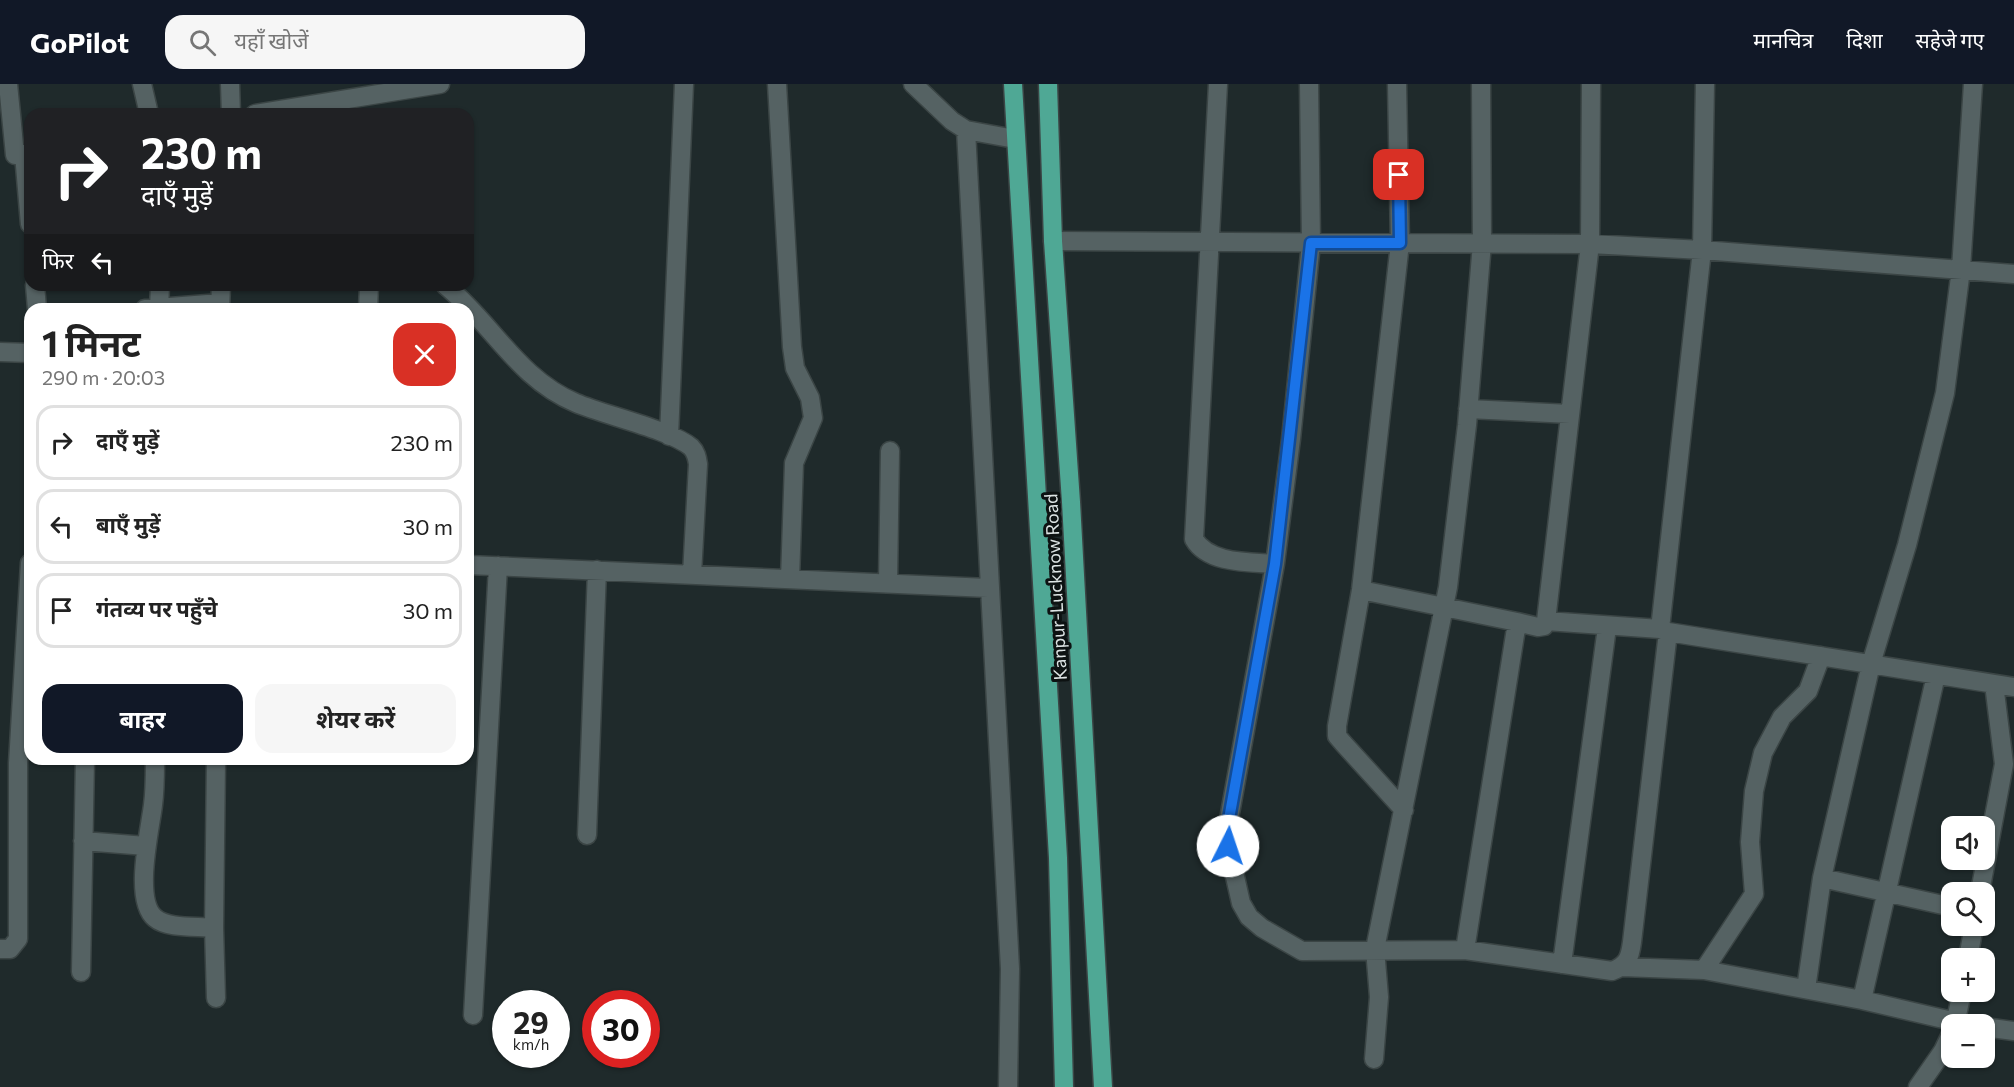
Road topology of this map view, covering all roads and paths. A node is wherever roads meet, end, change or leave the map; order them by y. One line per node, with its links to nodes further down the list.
1 (8, 84): 24 (street)
2 (142, 84): 19 (street)
3 (230, 84): 20 (street)
4 (440, 84): 17 (street)
5 (684, 84): 44 (street)
6 (777, 84): 51 (street)
7 (913, 84): 22 (street)
8 (1013, 84): 23 (highway, Kanpur-Lucknow Road)
9 (1048, 84): 26 (highway, Kanpur-Lucknow Road)
10 (1218, 84): 27 (street)
11 (1310, 84): 28 (street)
12 (1397, 84): 29 (street)
13 (1482, 84): 30 (street)
14 (1591, 84): 31 (street)
15 (1705, 84): 32 (street)
16 (1973, 84): 33 (street)
17 (390, 88): 18 (street)
18 (368, 105): 21 (street)
19 (148, 108)
20 (231, 108)
21 (330, 108)
22 (966, 130): 23 (street); 53 (street)
23 (1015, 139): 96 (highway, Kanpur-Lucknow Road)
24 (17, 155): 25 (street)
25 (24, 192)
26 (1053, 241): 27 (street); 97 (highway, Kanpur-Lucknow Road)
27 (1210, 243): 28 (street); 46 (street)
28 (1311, 243): 29 (street); 46 (street)
29 (1400, 243): 30 (street); 54 (street)
30 (1482, 243): 31 (street); 42 (street)
31 (1590, 244): 32 (street); 43 (street)
32 (1701, 250): 33 (street); 59 (street)
33 (1961, 269): 34 (street); 62 (street)
34 (2014, 274)
35 (451, 291): 38 (street)
36 (221, 299): 37 (street)
37 (194, 303)
38 (462, 303)
39 (474, 316): 44 (street)
40 (0, 352): 41 (street)
41 (24, 353)
42 (1468, 409): 43 (street); 55 (street)
43 (1570, 414): 57 (street)
44 (669, 436): 50 (street)
45 (890, 451): 52 (street)
46 (1275, 564): 80 (street)
47 (474, 565): 48 (street)
48 (498, 566): 49 (street); 89 (street)
49 (597, 570): 50 (street); 71 (street)
50 (692, 575): 51 (street)
51 (790, 579): 52 (street)
52 (888, 584): 53 (street)
53 (988, 588): 95 (street)
54 (1361, 590): 55 (street); 70 (street)
55 (1444, 608): 56 (street); 70 (street)
56 (1517, 621): 57 (street); 81 (street)
57 (1546, 621): 58 (street)
58 (1606, 627): 59 (street); 82 (street)
59 (1664, 630): 61 (street); 83 (street)
60 (24, 648): 66 (street)
61 (1821, 656): 62 (street); 84 (street)
62 (1871, 663): 63 (street); 74 (street)
63 (1936, 675): 64 (street); 76 (street)
64 (1995, 684): 65 (street); 75 (street)
65 (2014, 687)
66 (16, 762): 79 (street)
67 (85, 765): 72 (street)
68 (155, 765): 73 (street)
69 (216, 765): 78 (street)
70 (1404, 810): 80 (street)
71 (586, 835)
72 (84, 841): 73 (street); 85 (street)
73 (146, 846): 78 (street)
74 (1822, 878): 76 (street); 86 (street)
75 (1982, 882)
76 (1886, 894): 77 (street); 88 (street)
77 (1941, 905)
78 (214, 928): 87 (street)
79 (0, 949)
80 (1375, 949): 81 (street); 94 (street)
81 (1465, 950): 82 (street)
82 (1562, 964): 83 (street)
83 (1622, 967): 84 (street)
84 (1704, 970): 86 (street)
85 (81, 972)
86 (1806, 989): 88 (street)
87 (216, 998)
88 (1862, 1000): 90 (street)
89 (473, 1015)
90 (1941, 1022)
91 (1995, 1029): 92 (street)
92 (2014, 1032)
93 (1941, 1054): 98 (street)
94 (1374, 1059)
95 (1008, 1087)
96 (1064, 1087)
97 (1102, 1087)
98 (1918, 1087)

